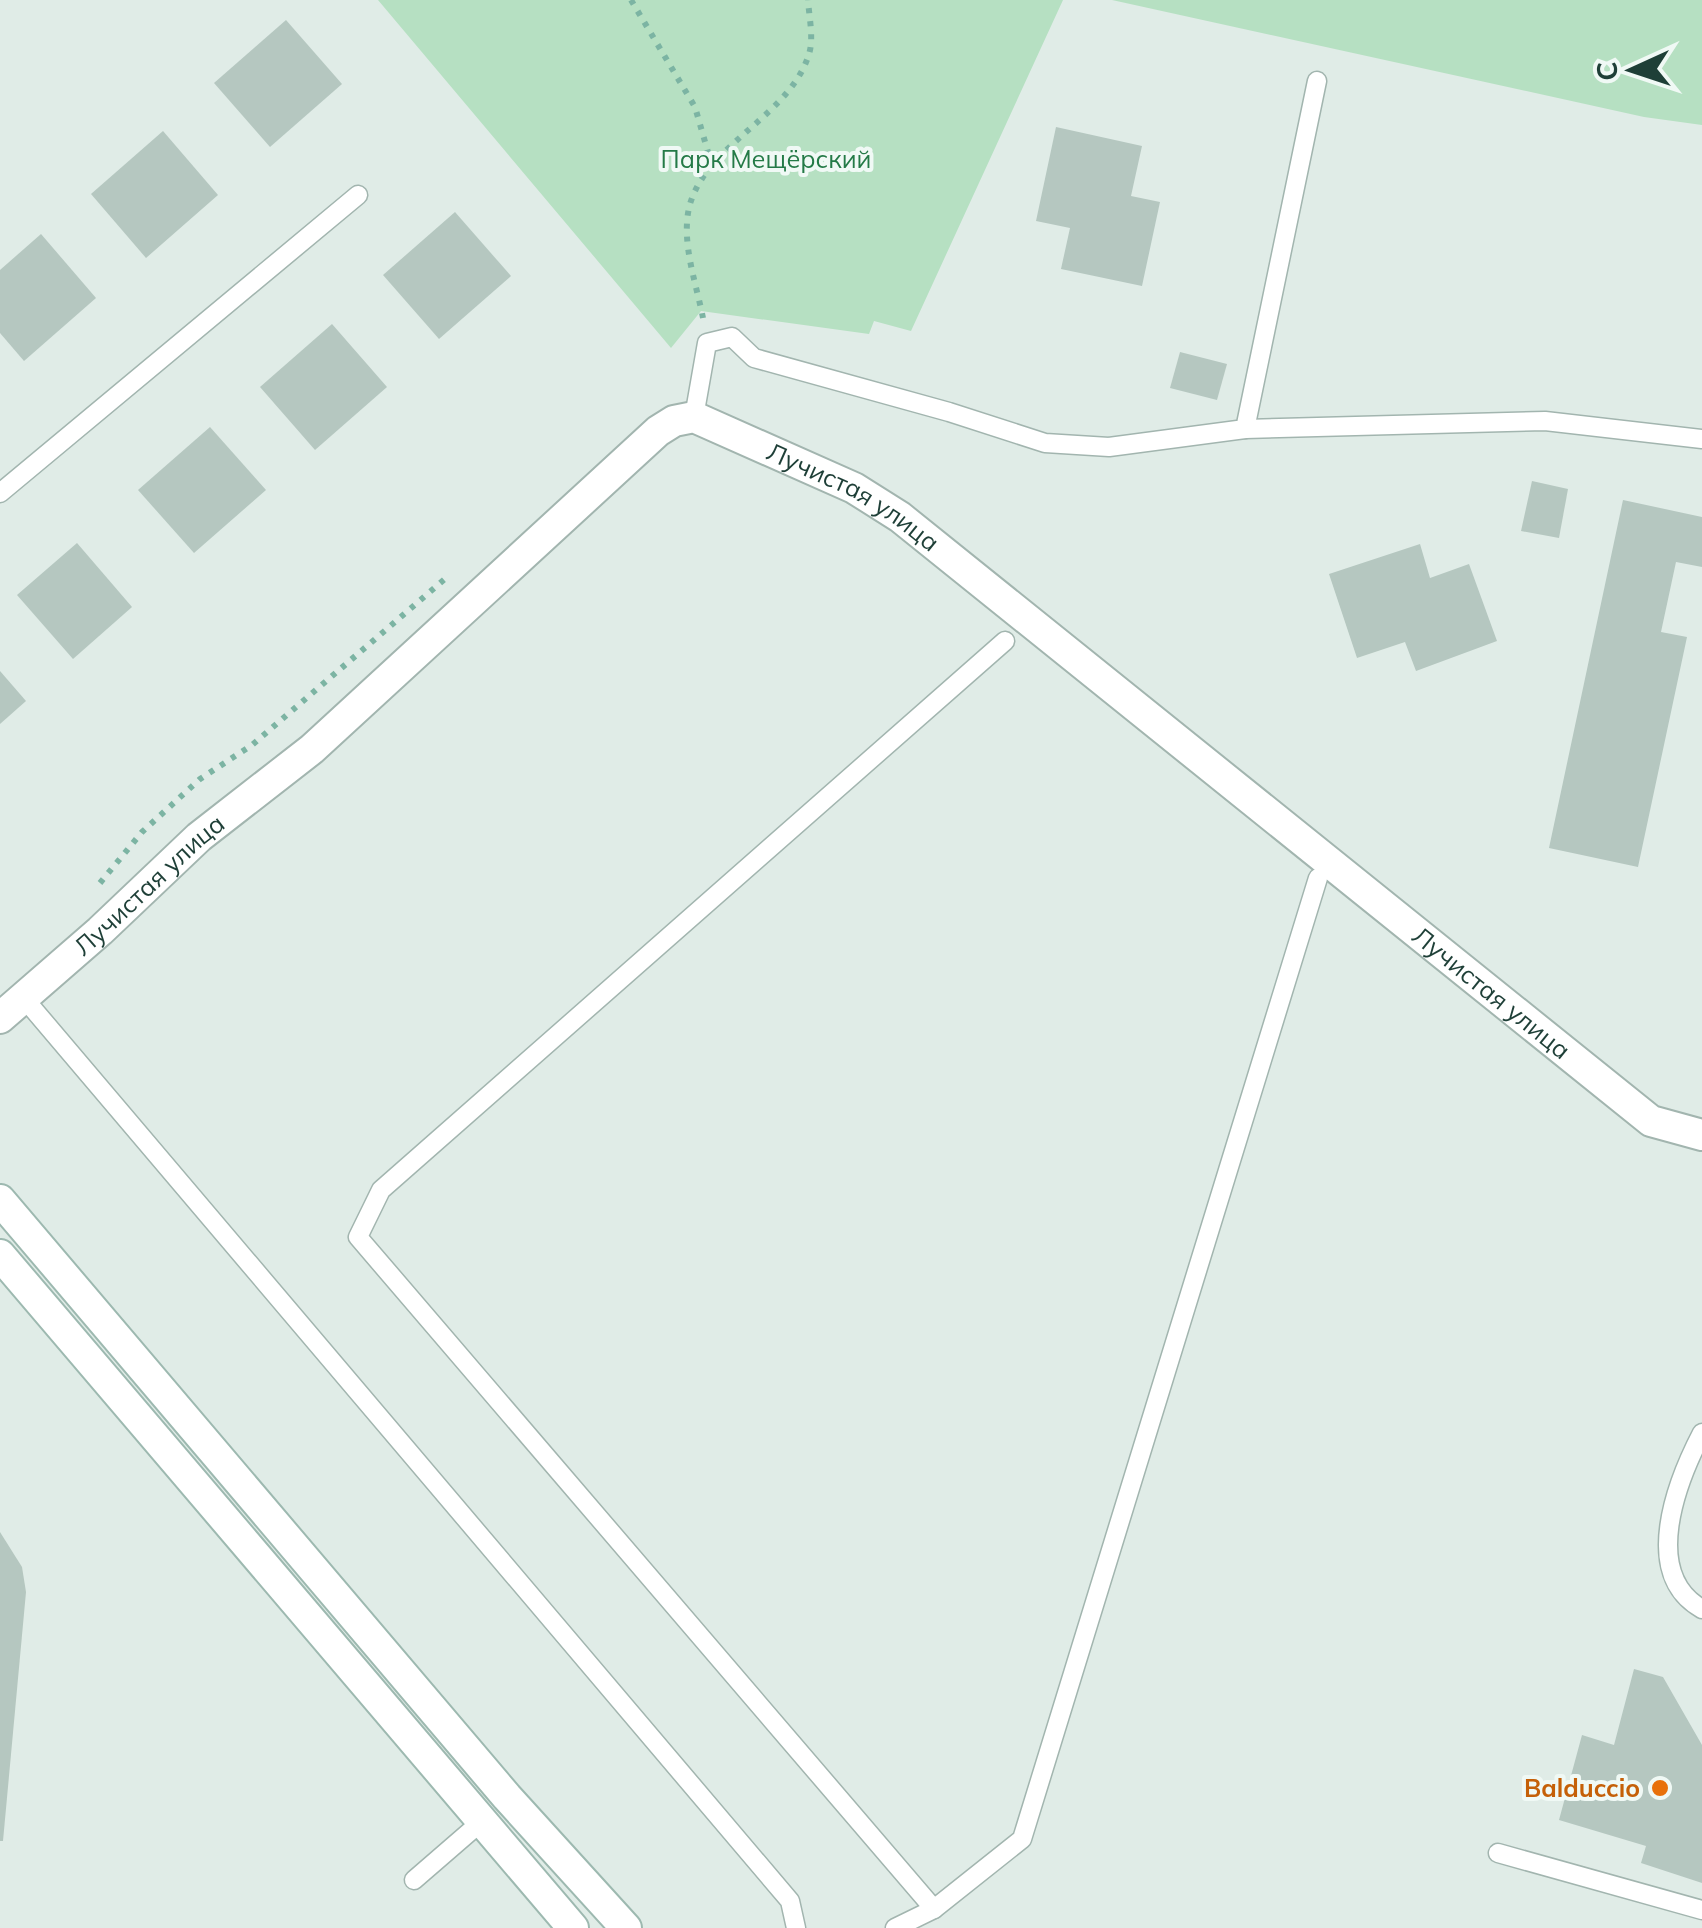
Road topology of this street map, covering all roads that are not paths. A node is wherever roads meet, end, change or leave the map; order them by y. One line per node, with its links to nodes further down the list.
1 (1317, 81): 4 (lane)
2 (358, 195): 6 (lane)
3 (694, 417): 4 (lane); 9 (street, Лучистая улица); 10 (street, Лучистая улица)
4 (1245, 429): 5 (lane)
5 (1702, 439)
6 (0, 493)
7 (1004, 640): 18 (lane)
8 (1318, 878): 18 (lane)
9 (12, 1008): 22 (lane)
10 (1702, 1135)
11 (0, 1200): 21 (street)
12 (0, 1255): 15 (street)
13 (1702, 1432): 14 (lane)
14 (1702, 1608)
15 (481, 1822): 17 (lane); 20 (street)
16 (1498, 1852): 19 (lane)
17 (414, 1880)
18 (934, 1909): 23 (lane)
19 (1702, 1910)
20 (573, 1928)
21 (626, 1928)
22 (796, 1928)
23 (894, 1928)

